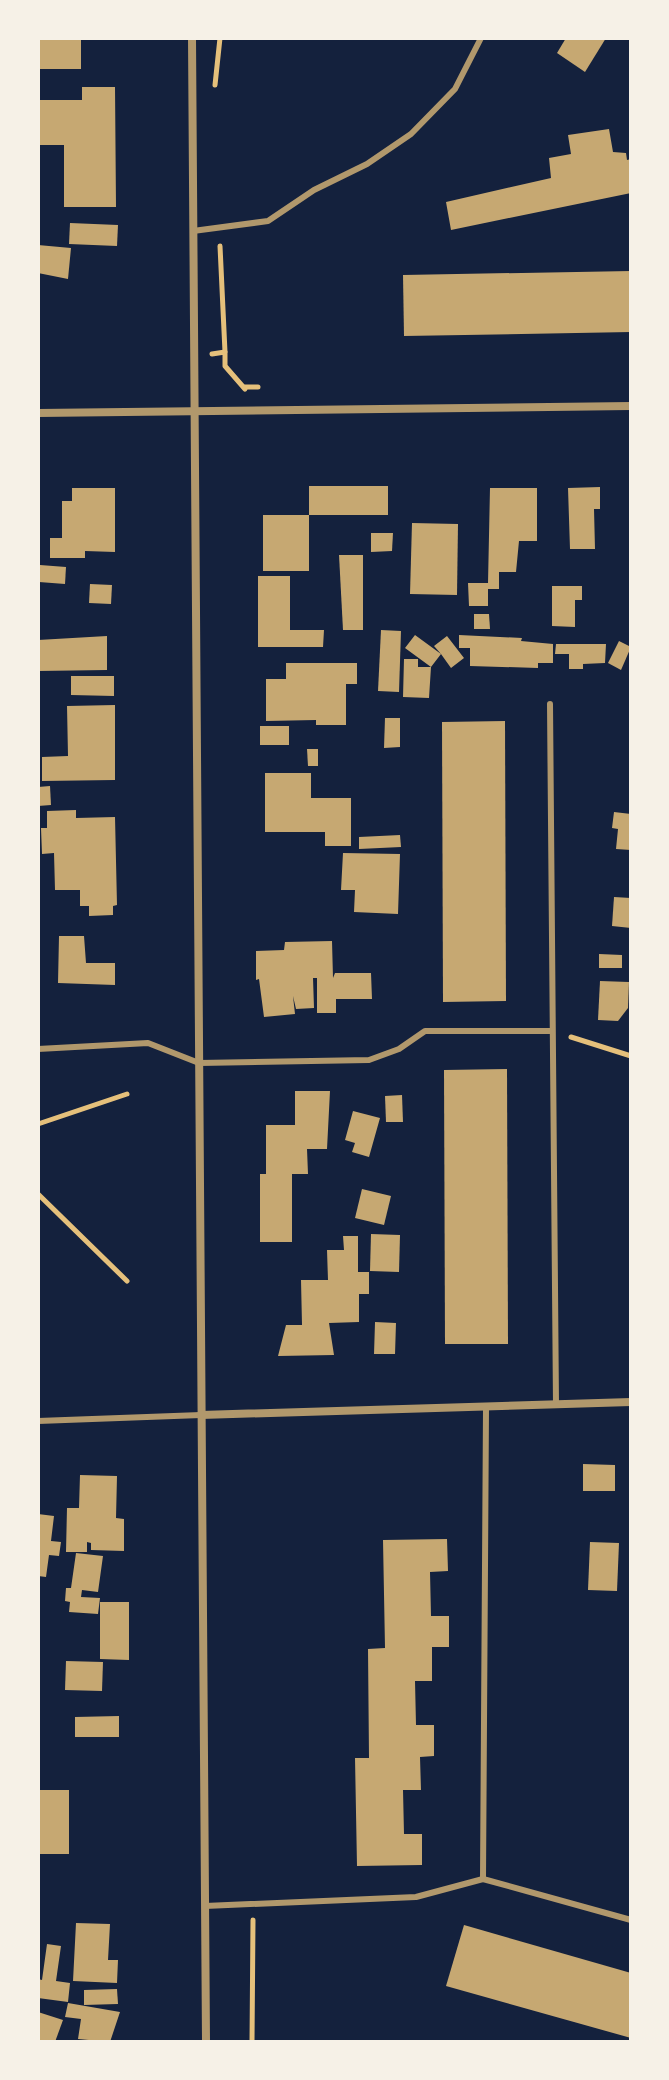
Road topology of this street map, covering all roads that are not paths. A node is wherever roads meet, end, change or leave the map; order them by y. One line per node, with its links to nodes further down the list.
1 (192, 38): 3 (street)
2 (481, 38): 3 (lane)
3 (193, 231): 6 (street)
4 (631, 406): 6 (street)
5 (38, 413): 6 (street)
6 (194, 414): 10 (street)
7 (550, 704): 8 (lane)
8 (552, 1031): 10 (lane); 12 (lane)
9 (38, 1049): 10 (lane)
10 (199, 1063): 14 (street)
11 (631, 1402): 12 (street)
12 (556, 1404): 13 (street)
13 (486, 1409): 14 (street); 16 (lane)
14 (201, 1415): 15 (lane); 17 (street)
15 (38, 1421)
16 (483, 1879): 17 (lane); 18 (lane)
17 (205, 1906): 19 (street)
18 (631, 1920)
19 (206, 2042)

